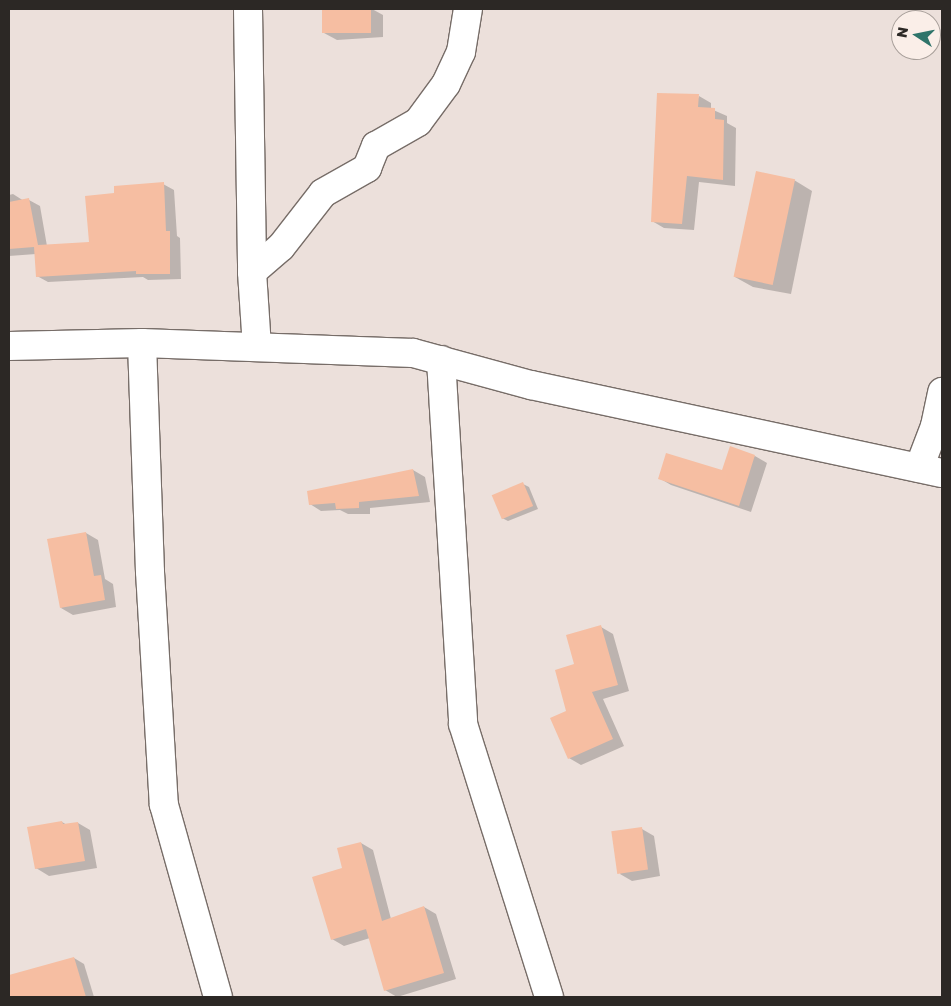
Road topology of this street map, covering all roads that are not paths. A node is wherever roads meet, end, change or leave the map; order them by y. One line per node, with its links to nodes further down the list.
1 (248, 9): 3 (street)
2 (468, 9): 3 (street)
3 (252, 272): 6 (street)
4 (142, 343): 5 (street); 6 (street); 10 (street)
5 (9, 346)
6 (257, 348): 7 (street)
7 (442, 360): 9 (street); 11 (street)
8 (942, 392): 9 (street)
9 (930, 470)
10 (218, 997)
11 (549, 997)

